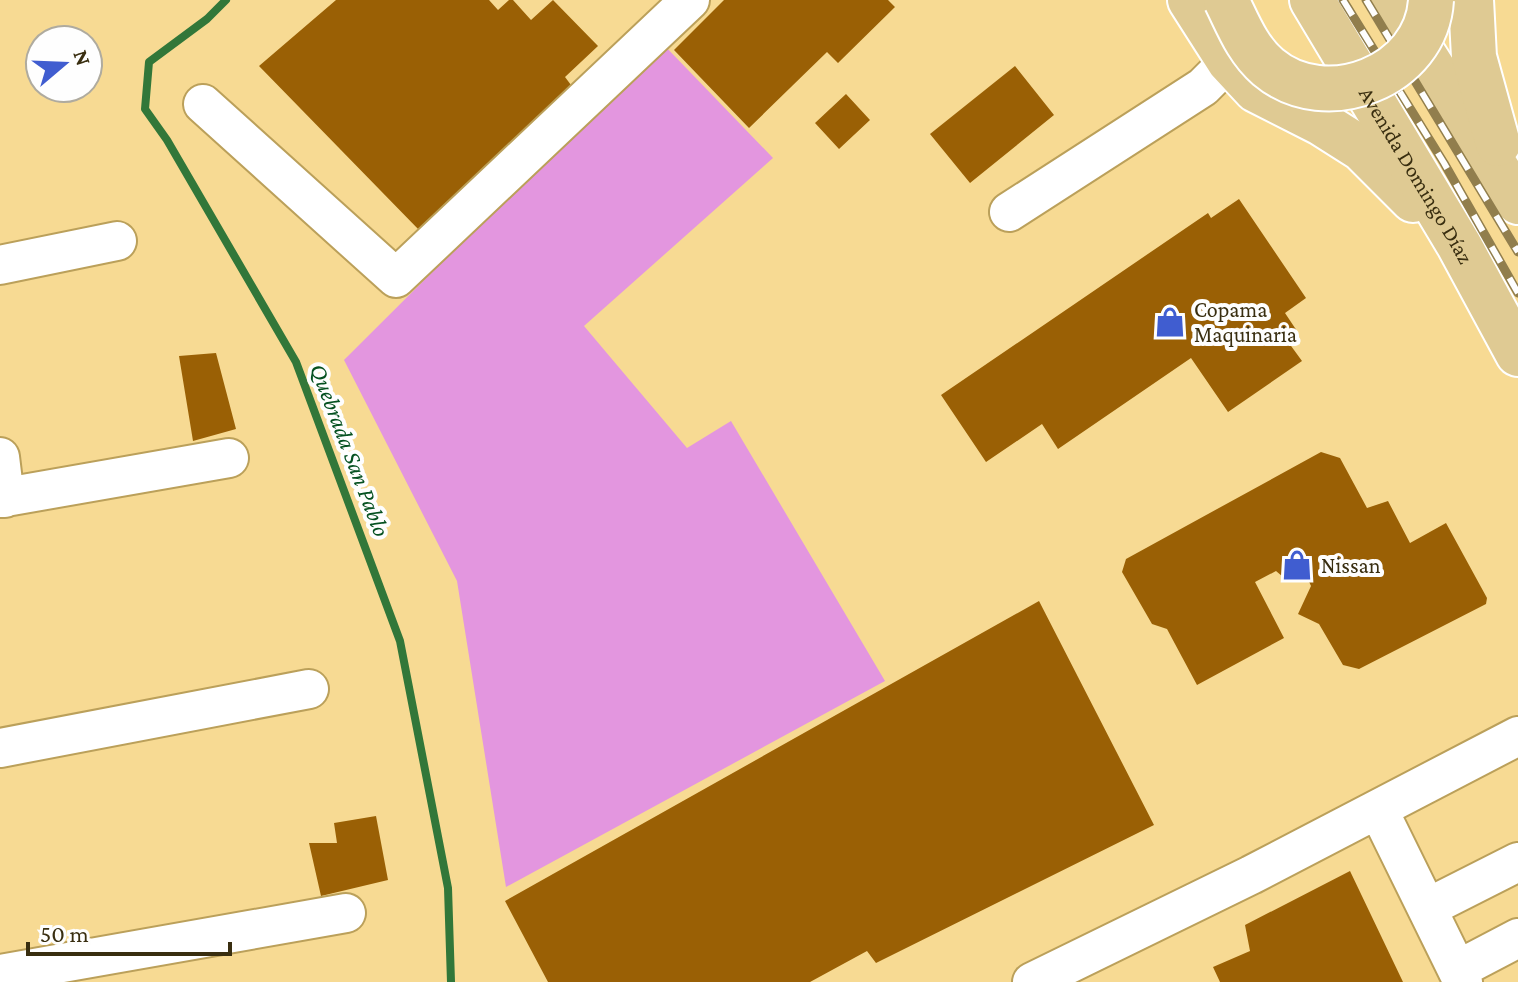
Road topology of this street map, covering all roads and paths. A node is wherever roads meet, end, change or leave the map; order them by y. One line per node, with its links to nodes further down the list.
1 (690, 0): 9 (street)
2 (1190, 0): 8 (main road)
3 (1226, 0): 6 (main road, bridge)
4 (1312, 0): 13 (main road, Avenida Domingo Díaz)
5 (1389, 0): 10 (main road)
6 (1431, 0)
7 (1471, 0): 10 (main road)
8 (1229, 61): 11 (street); 13 (main road)
9 (203, 104)
10 (1518, 201)
11 (1009, 212)
12 (117, 241): 14 (street)
13 (1459, 245): 15 (main road, Avenida Domingo Díaz)
14 (0, 265)
15 (1518, 354)
16 (0, 457): 18 (street)
17 (229, 458): 18 (street)
18 (2, 498)
19 (309, 689): 21 (street)
20 (1518, 736): 22 (street)
21 (0, 748)
22 (1378, 809): 24 (street); 29 (street)
23 (1518, 862): 24 (street)
24 (1427, 908): 28 (street)
25 (346, 913): 27 (street)
26 (1518, 938): 28 (street)
27 (0, 974)
28 (1460, 976)
29 (1032, 982)

